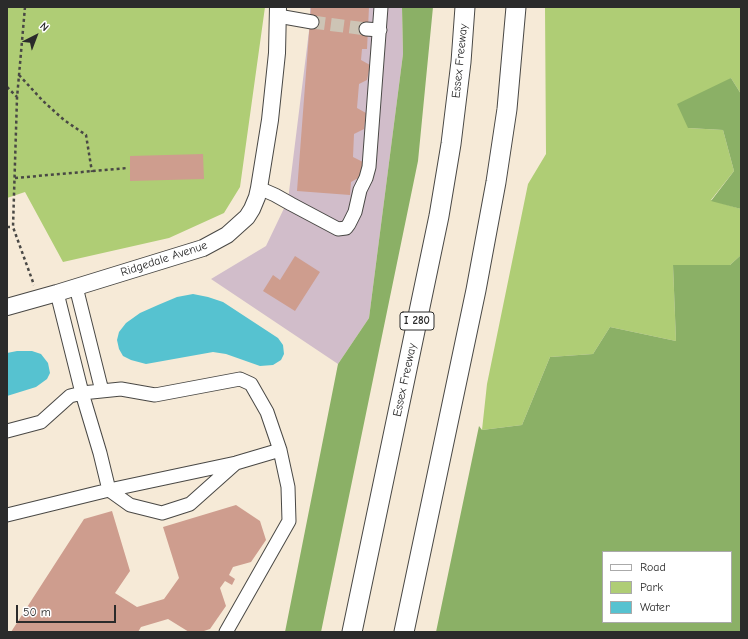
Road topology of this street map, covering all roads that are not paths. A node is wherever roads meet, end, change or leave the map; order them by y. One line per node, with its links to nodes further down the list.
1 (381, 7): 7 (lane)
2 (465, 7): 20 (highway, Essex Freeway / I 280)
3 (516, 7): 21 (highway)
4 (278, 12): 5 (lane); 8 (main road, Ridgedale Avenue)
5 (312, 22)
6 (366, 29): 7 (lane)
7 (380, 30): 8 (lane)
8 (259, 188): 9 (main road, Ridgedale Avenue)
9 (76, 287): 10 (main road, Ridgedale Avenue); 12 (lane)
10 (57, 293): 11 (main road, Ridgedale Avenue); 13 (lane)
11 (7, 307)
12 (102, 391): 13 (lane); 15 (lane)
13 (82, 393): 14 (lane); 17 (lane)
14 (7, 431)
15 (280, 450): 16 (lane); 19 (lane)
16 (236, 463): 17 (lane); 17 (lane)
17 (109, 490): 18 (lane)
18 (7, 515)
19 (226, 632)
20 (352, 632)
21 (404, 632)

